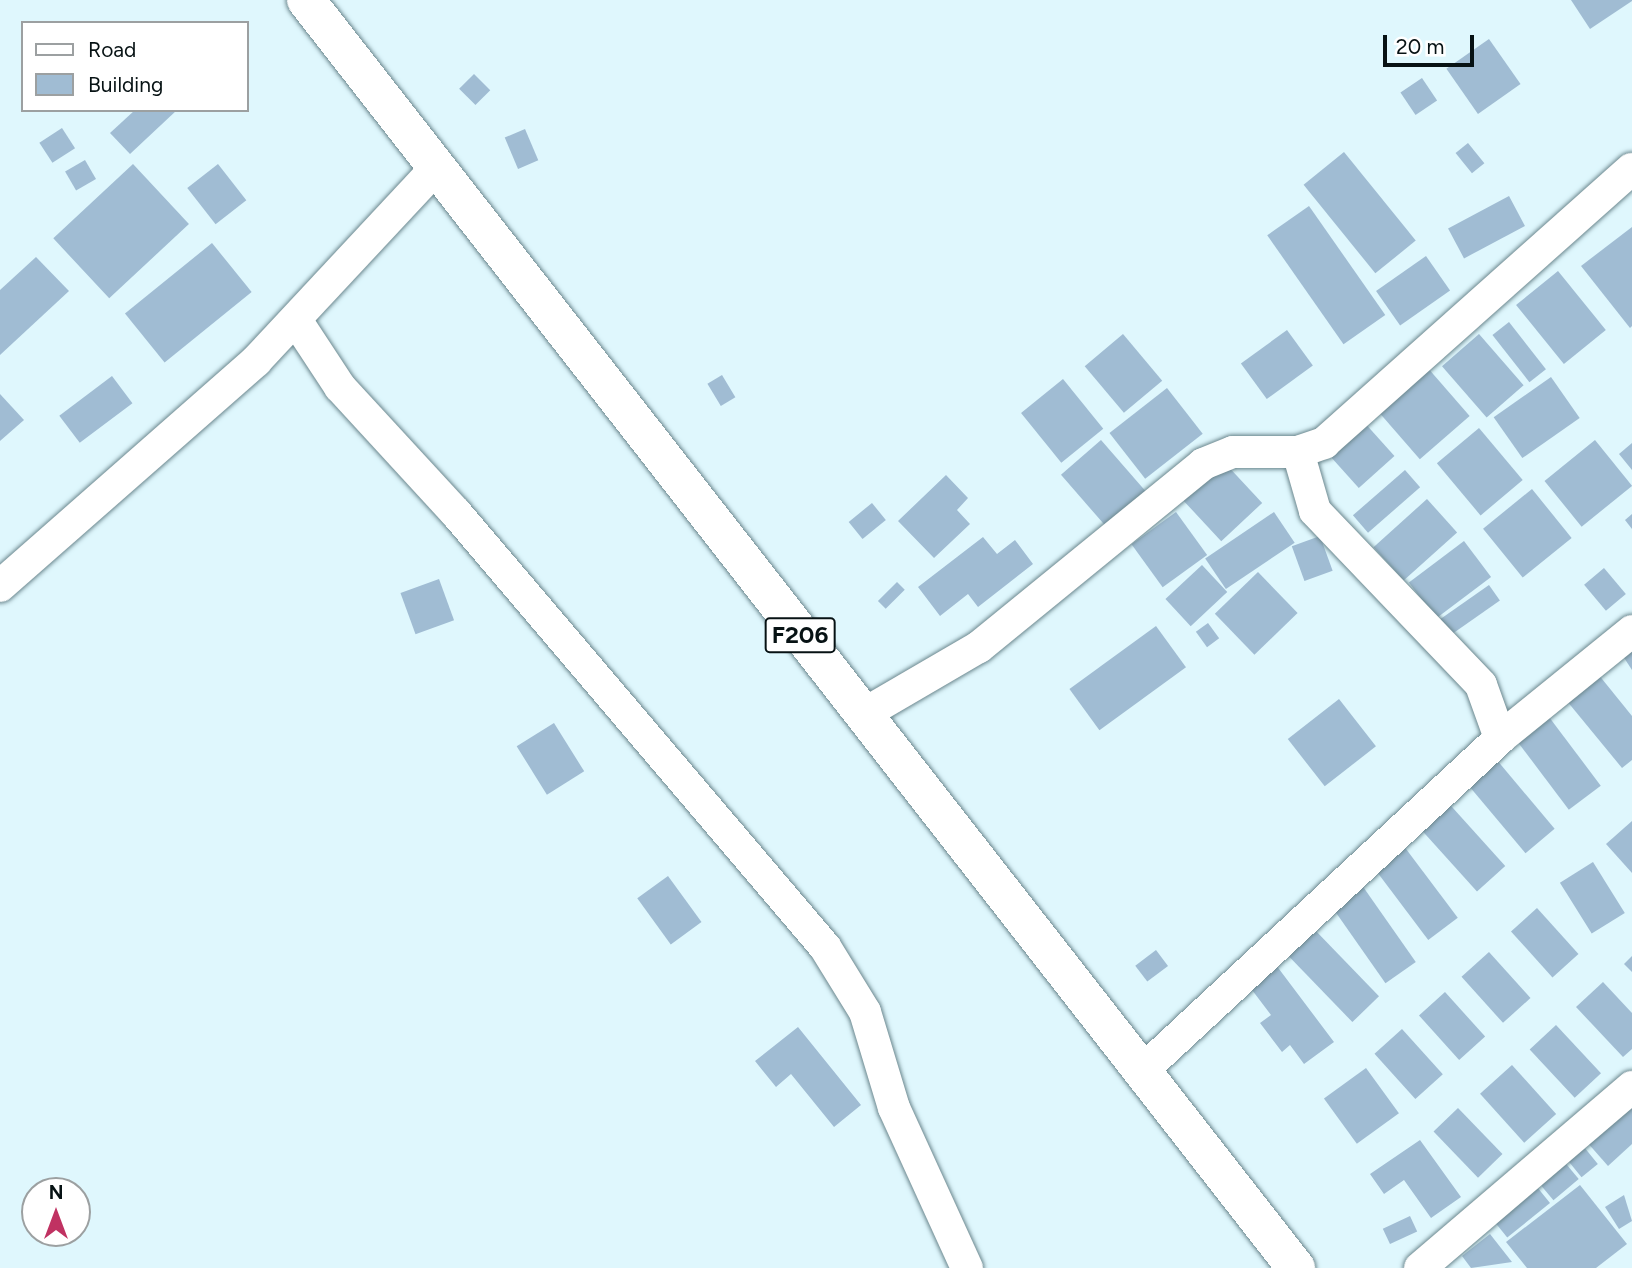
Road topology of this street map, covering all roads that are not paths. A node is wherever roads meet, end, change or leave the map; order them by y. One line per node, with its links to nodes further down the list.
1 (306, 0): 2 (main road, F206)
2 (436, 168): 4 (street); 8 (main road, F206)
3 (1632, 169): 5 (street)
4 (296, 320): 6 (street); 12 (street)
5 (1298, 452): 8 (street); 9 (street)
6 (0, 586)
7 (1632, 631): 9 (street)
8 (862, 715): 10 (main road, F206)
9 (1500, 738): 10 (street)
10 (1140, 1072): 13 (main road, F206)
11 (1632, 1087): 14 (street)
12 (967, 1268)
13 (1296, 1268)
14 (1420, 1268)

